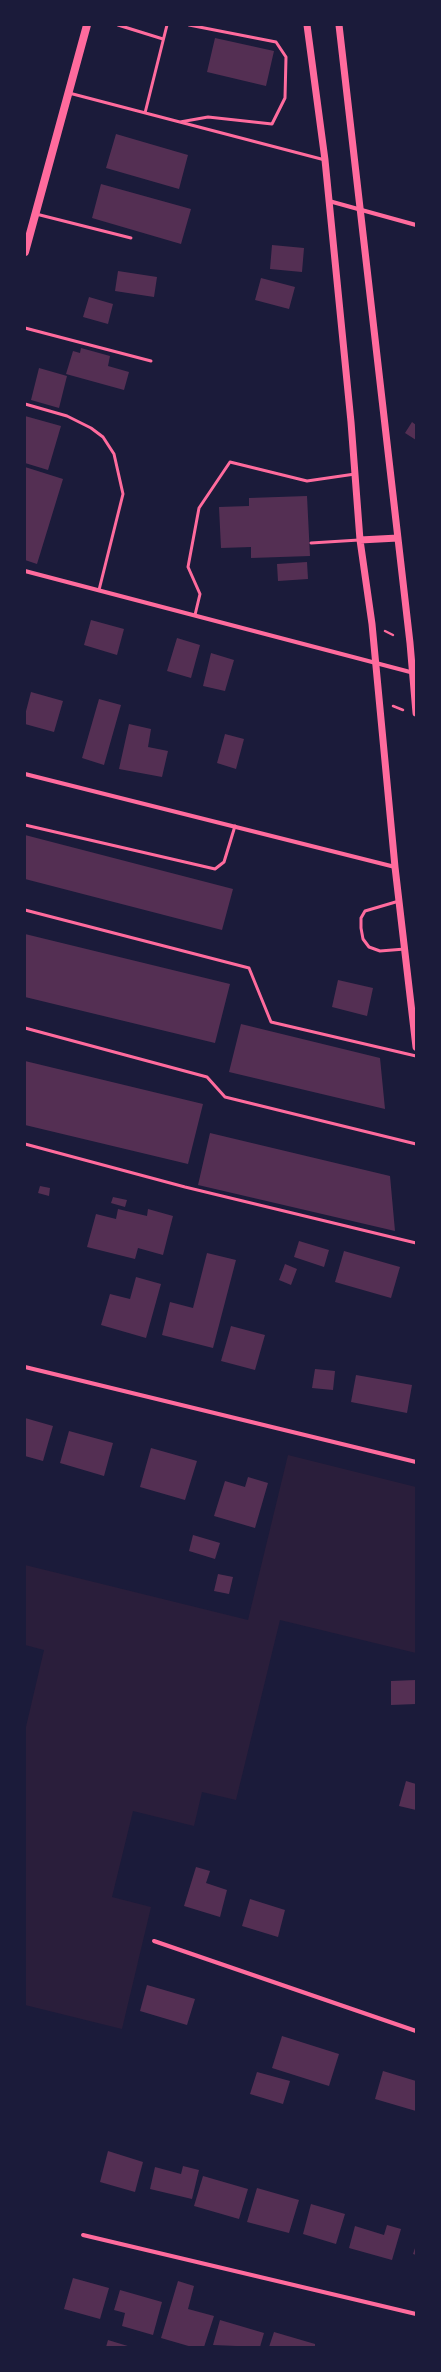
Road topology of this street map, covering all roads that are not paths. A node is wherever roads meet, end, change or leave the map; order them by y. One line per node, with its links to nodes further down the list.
1 (87, 25): 8 (main road)
2 (118, 25): 7 (lane)
3 (166, 25): 7 (lane)
4 (189, 25): 10 (lane)
5 (308, 25): 11 (street)
6 (339, 25): 13 (street)
7 (163, 39): 9 (lane)
8 (68, 93): 9 (lane); 14 (main road)
9 (146, 113): 10 (lane)
10 (180, 122): 11 (lane)
11 (325, 160): 12 (street)
12 (329, 202): 13 (street); 22 (street)
13 (359, 210): 15 (street); 23 (street)
14 (36, 214): 16 (lane); 17 (main road)
15 (416, 225)
16 (131, 238)
17 (26, 241): 18 (main road)
18 (25, 252)
19 (25, 328): 20 (lane)
20 (151, 361)
21 (25, 404): 27 (lane)
22 (355, 474): 24 (street); 28 (lane)
23 (398, 538): 24 (street); 30 (street)
24 (360, 540): 25 (lane); 29 (street)
25 (311, 543)
26 (25, 571): 27 (street)
27 (99, 590): 28 (street)
28 (195, 615): 29 (street)
29 (376, 663): 30 (street); 35 (street)
30 (415, 674): 31 (street)
31 (416, 712)
32 (25, 774): 34 (street)
33 (25, 825): 34 (lane)
34 (235, 826): 35 (street)
35 (395, 867): 36 (street)
36 (399, 901): 38 (street); 38 (lane)
37 (25, 910): 41 (lane)
38 (405, 949): 40 (street)
39 (25, 1028): 43 (lane)
40 (416, 1047)
41 (416, 1056)
42 (25, 1144): 44 (lane)
43 (416, 1144)
44 (416, 1243)
45 (25, 1367): 46 (street)
46 (416, 1462)
47 (154, 1941): 48 (street)
48 (416, 2031)
49 (83, 2235): 50 (street)
50 (416, 2314)

